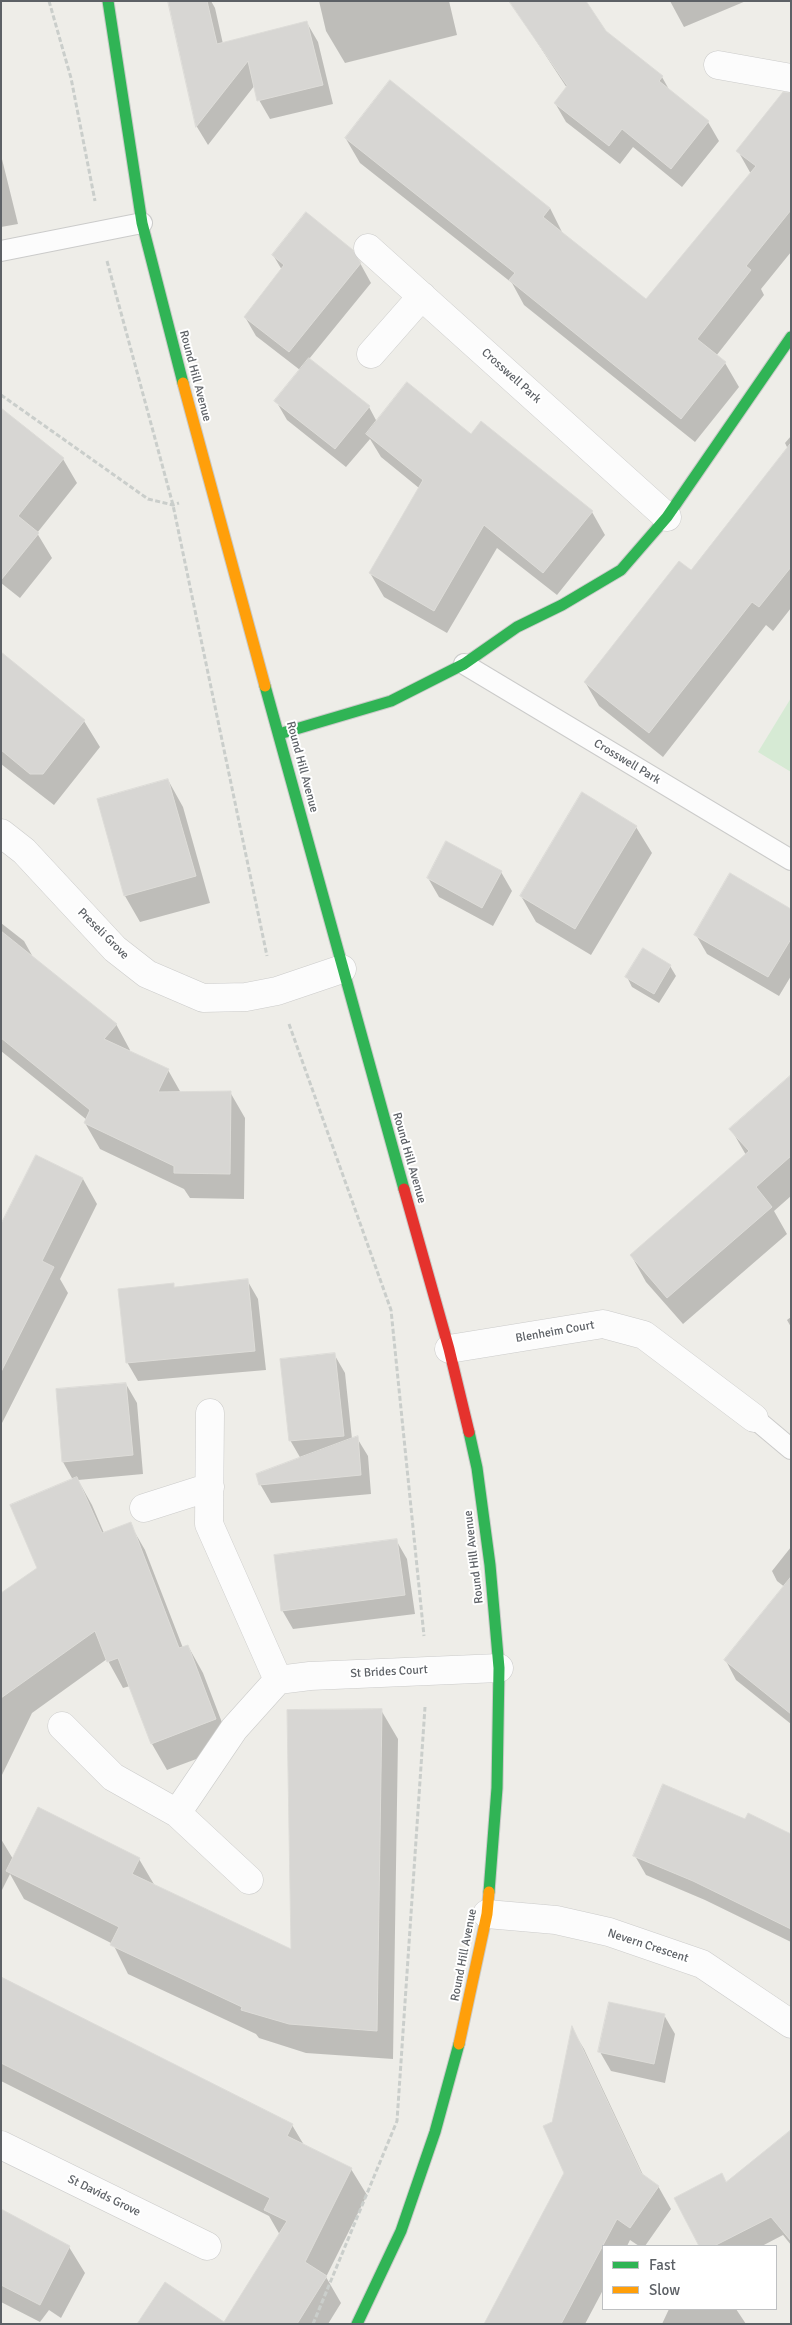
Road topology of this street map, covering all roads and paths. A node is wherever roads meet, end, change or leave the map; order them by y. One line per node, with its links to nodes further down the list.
1 (49, 1): 6 (path)
2 (108, 1): 5 (street, Round Hill Avenue)
3 (718, 65): 4 (street)
4 (791, 78)
5 (142, 223): 6 (lane); 16 (street, Round Hill Avenue)
6 (101, 230): 8 (lane); 13 (path)
7 (368, 248): 9 (street, Crosswell Park)
8 (1, 251)
9 (422, 296): 11 (street); 14 (street, Crosswell Park)
10 (791, 337): 14 (street)
11 (371, 354)
12 (1, 395): 13 (path)
13 (173, 505): 19 (path)
14 (667, 517): 15 (street)
15 (464, 664): 16 (street); 18 (lane, Crosswell Park)
16 (279, 734): 20 (street, Round Hill Avenue)
17 (1, 833): 20 (street, Preseli Grove)
18 (791, 860)
19 (268, 966)
20 (342, 969): 21 (street, Round Hill Avenue)
21 (449, 1349): 23 (street, Blenheim Court); 27 (street, Round Hill Avenue)
22 (210, 1413): 25 (street)
23 (754, 1418): 24 (lane)
24 (791, 1449)
25 (210, 1487): 26 (street); 28 (street)
26 (144, 1508)
27 (499, 1668): 28 (street, St Brides Court); 32 (street, Round Hill Avenue)
28 (278, 1680): 30 (street)
29 (62, 1726): 30 (street)
30 (177, 1813): 31 (street)
31 (249, 1880)
32 (487, 1914): 33 (street, Nevern Crescent); 36 (street, Round Hill Avenue)
33 (791, 2024)
34 (1, 2145): 35 (street, St Davids Grove)
35 (207, 2246)
36 (358, 2324)

